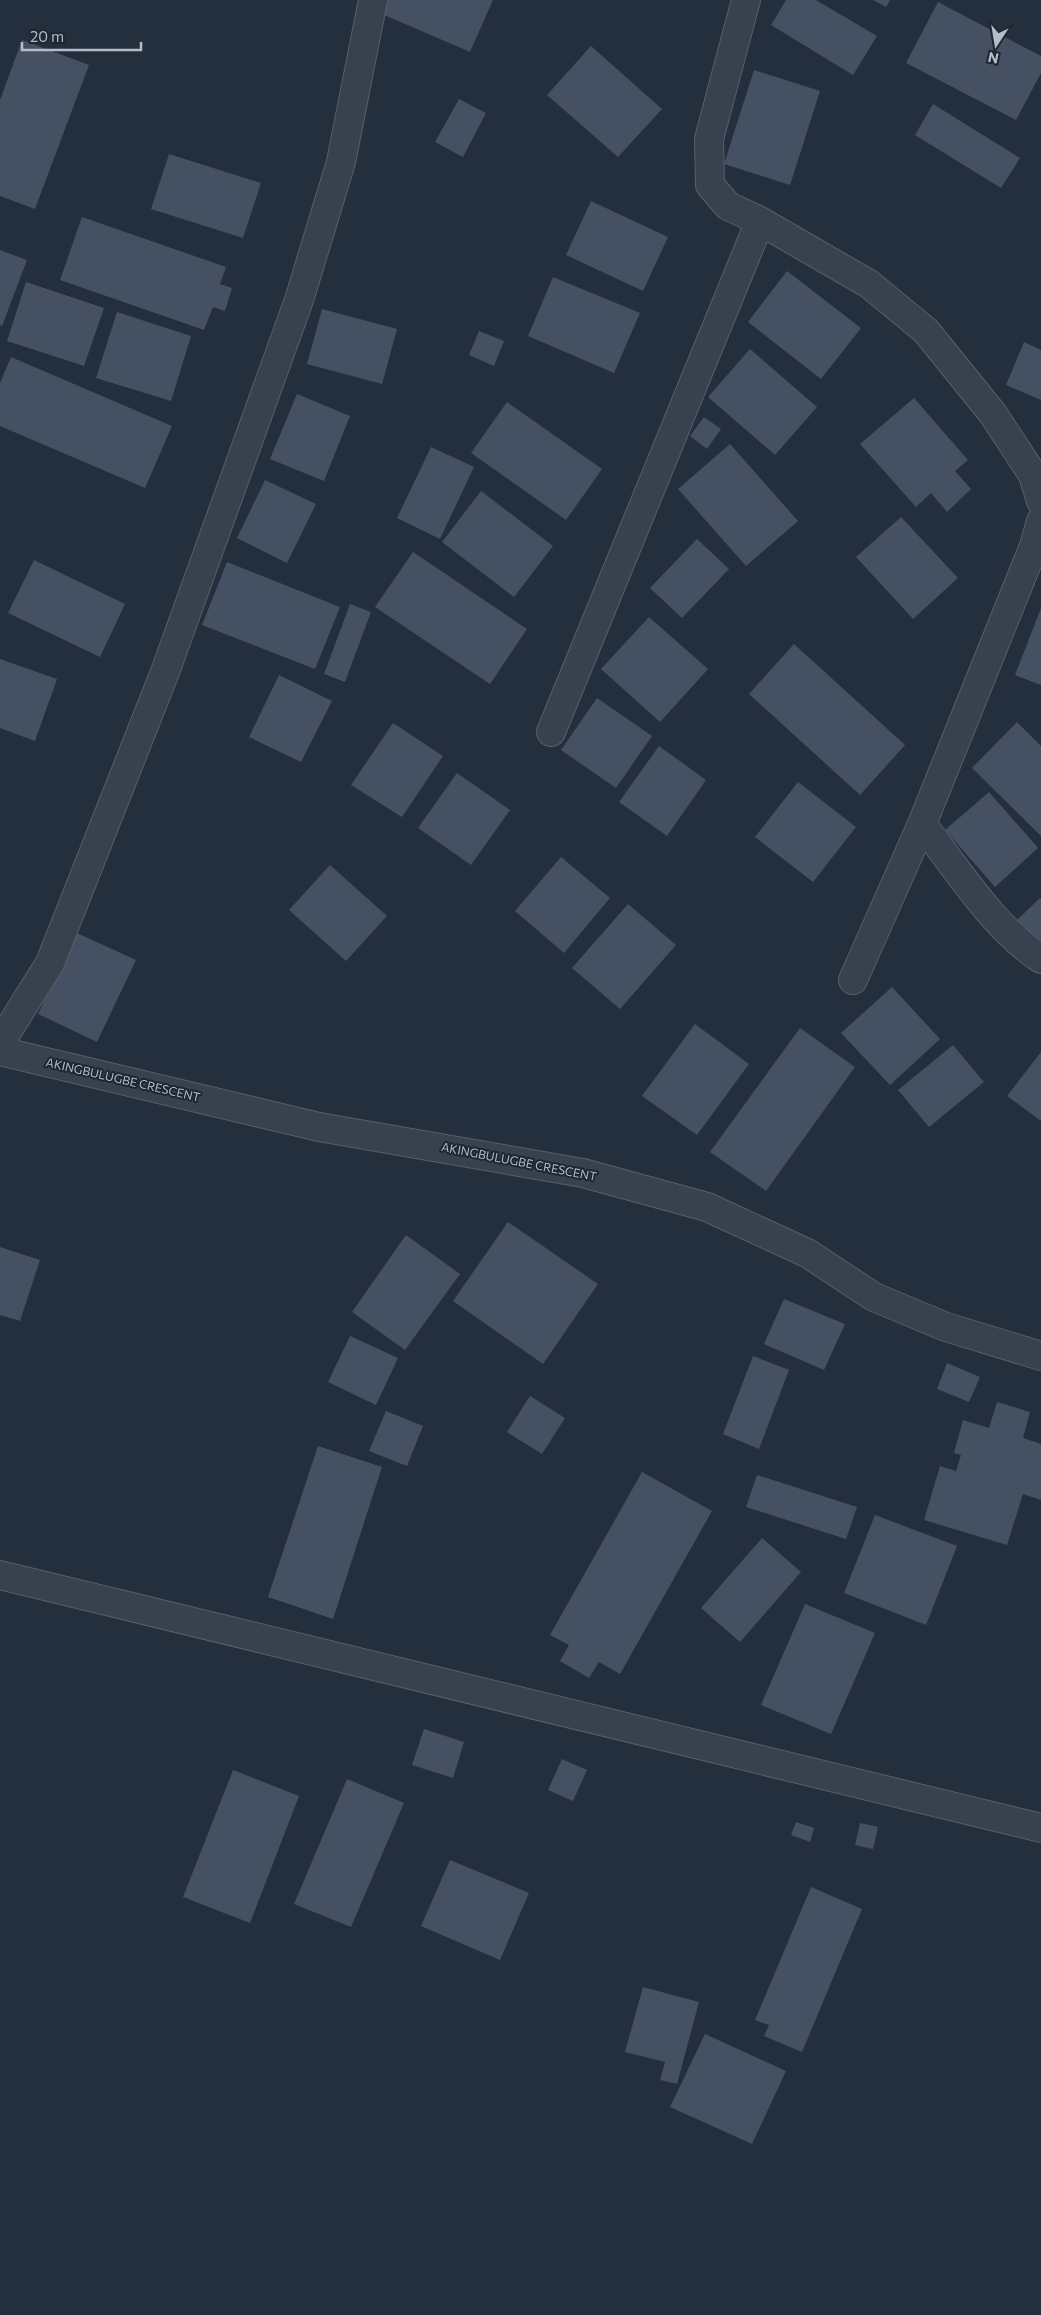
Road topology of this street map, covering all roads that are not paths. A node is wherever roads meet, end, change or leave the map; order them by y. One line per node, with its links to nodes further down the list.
1 (373, 0): 10 (street)
2 (746, 0): 3 (street)
3 (760, 221): 4 (street); 6 (street)
4 (1041, 500)
5 (1041, 521): 7 (street)
6 (551, 732)
7 (922, 824): 8 (street); 9 (street)
8 (1041, 959)
9 (853, 980)
10 (0, 1043)
11 (0, 1052): 12 (street, AKINGBULUGBE CRESCENT)
12 (1041, 1356)
13 (0, 1575): 14 (street)
14 (1041, 1828)

